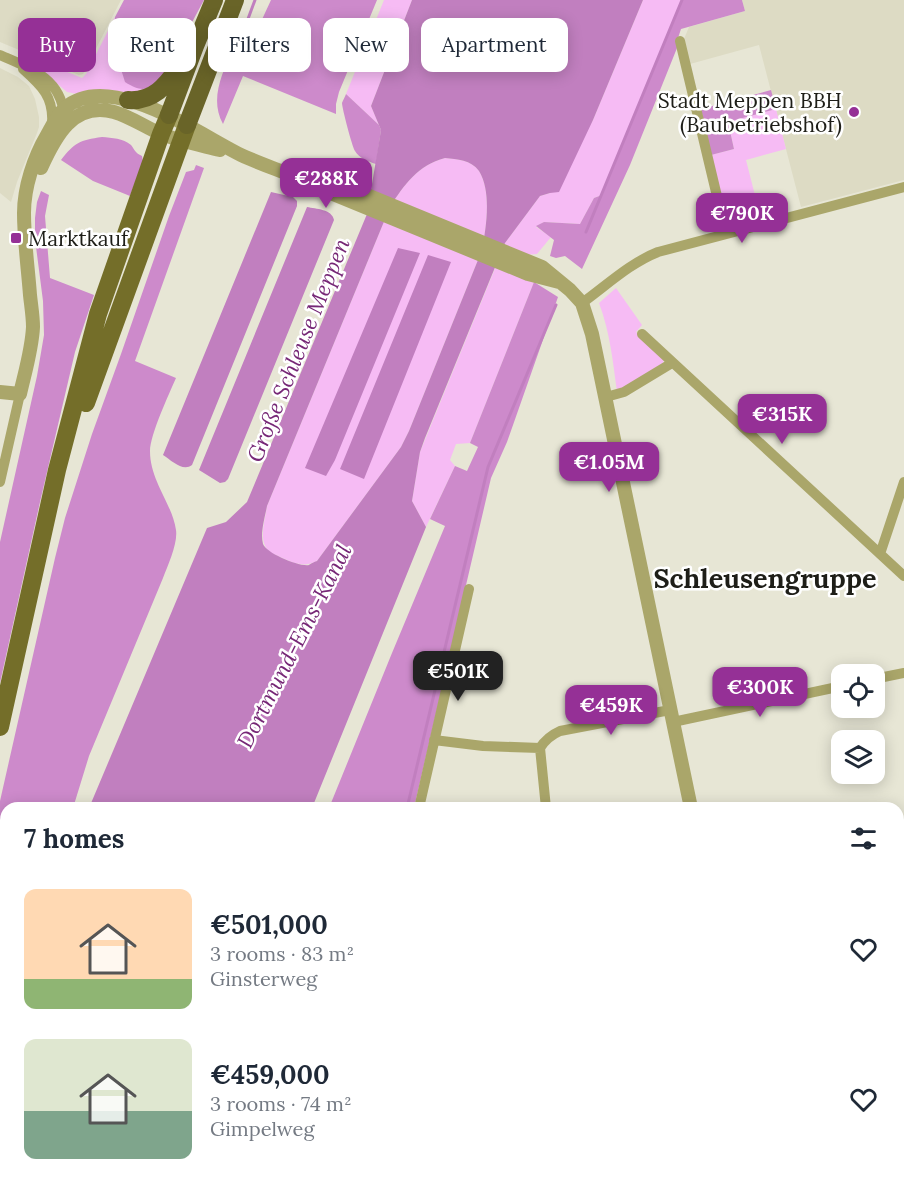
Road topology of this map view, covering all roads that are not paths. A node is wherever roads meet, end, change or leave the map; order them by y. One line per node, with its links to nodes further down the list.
1 (214, 0): 4 (highway)
2 (235, 0): 16 (highway)
3 (680, 40): 20 (street)
4 (196, 44)
5 (0, 55): 6 (street)
6 (14, 61): 9 (street); 11 (street)
7 (175, 72): 10 (highway)
8 (185, 72): 14 (highway)
9 (54, 88): 12 (street); 13 (street)
10 (128, 100): 12 (street); 14 (street)
11 (50, 101): 13 (street); 15 (street)
12 (83, 106): 13 (street); 15 (street); 17 (street)
13 (63, 109): 15 (street)
14 (169, 115): 16 (street); 17 (main road)
15 (57, 127): 27 (street)
16 (184, 133): 17 (street); 19 (street); 31 (main road)
17 (161, 134): 31 (main road)
18 (904, 188): 20 (street)
19 (393, 212): 21 (street); 21 (street)
20 (726, 234): 23 (street)
21 (504, 258): 22 (street); 22 (street)
22 (559, 282): 23 (street)
23 (582, 303): 28 (street)
24 (642, 334): 25 (street)
25 (672, 363): 28 (street); 32 (street)
26 (0, 392): 27 (street)
27 (20, 394): 29 (street)
28 (606, 398): 38 (street)
29 (0, 482)
30 (904, 482): 32 (street)
31 (46, 521): 39 (main road)
32 (880, 554): 33 (street)
33 (904, 576)
34 (469, 590): 40 (street)
35 (904, 673): 36 (street)
36 (885, 677)
37 (831, 688): 38 (street)
38 (672, 716): 41 (street); 44 (street)
39 (0, 727)
40 (434, 740): 41 (street); 42 (street)
41 (540, 748): 43 (street)
42 (420, 802)
43 (545, 802)
44 (690, 802)

